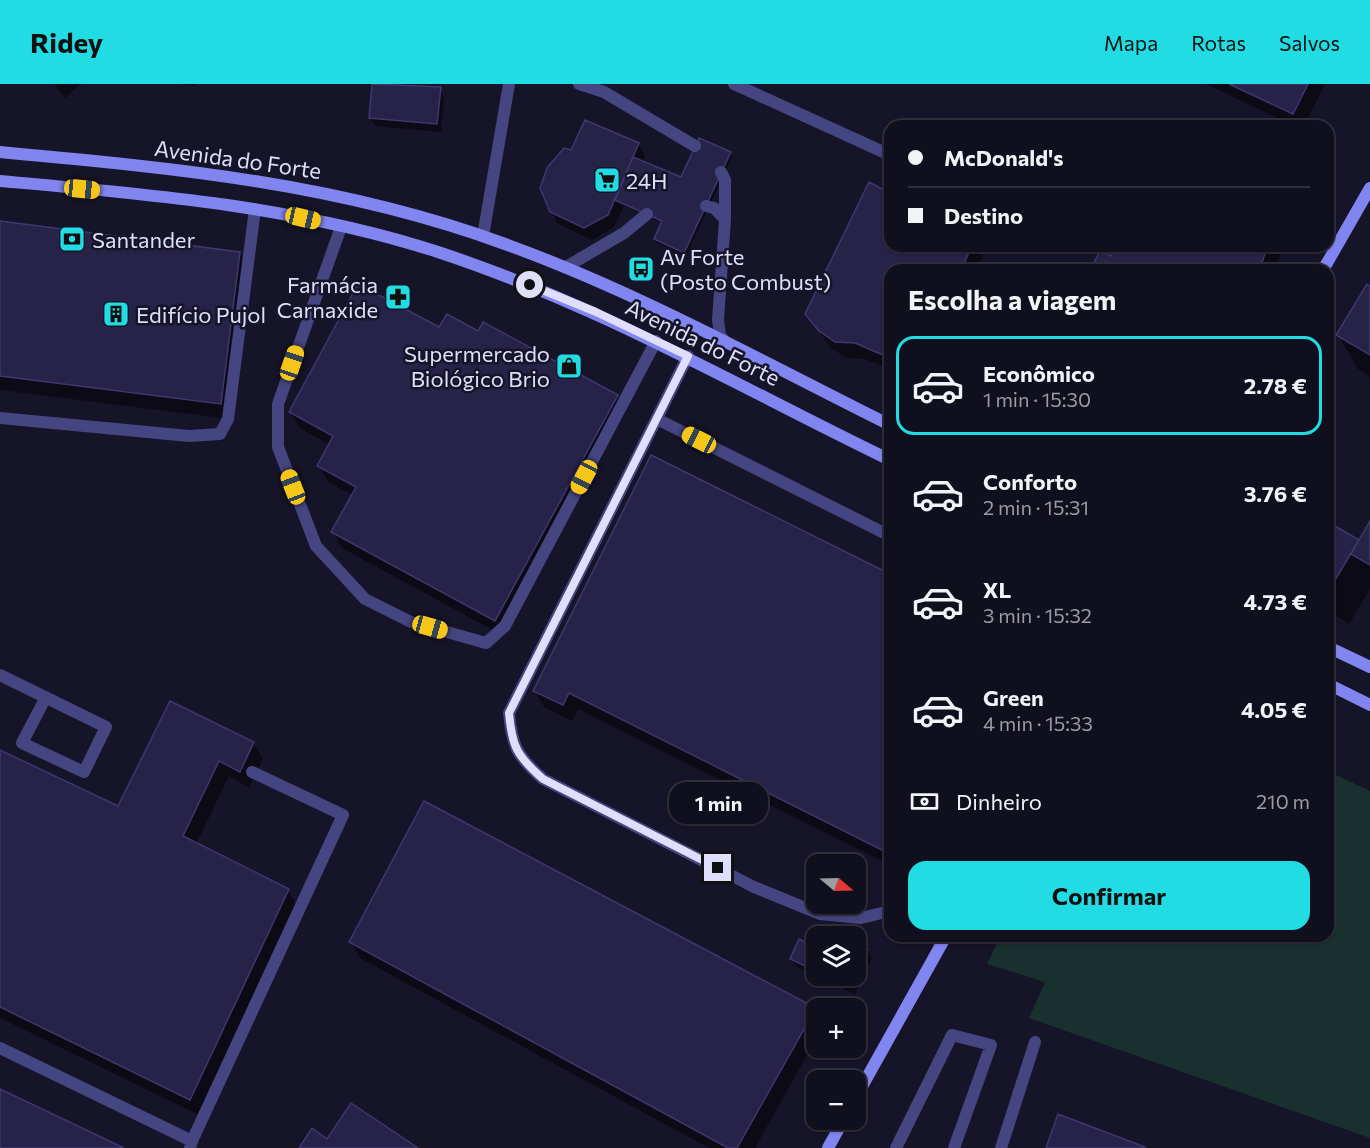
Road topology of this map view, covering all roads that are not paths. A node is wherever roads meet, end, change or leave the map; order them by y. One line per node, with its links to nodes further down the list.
1 (509, 84): 15 (street)
2 (579, 84): 4 (street)
3 (734, 84): 6 (street)
4 (695, 146)
5 (0, 152): 15 (street, Avenida do Forte)
6 (884, 152)
7 (721, 172): 13 (street)
8 (0, 181): 11 (street, Avenida do Forte)
9 (1370, 188): 16 (street)
10 (706, 206): 13 (street)
11 (255, 209): 14 (street, Avenida do Forte); 21 (street)
12 (647, 214): 17 (street)
13 (724, 219): 19 (street)
14 (341, 227): 18 (street, Avenida do Forte); 18 (street)
15 (483, 237): 17 (street, Avenida do Forte)
16 (1334, 250)
17 (566, 267): 19 (street, Avenida do Forte)
18 (656, 341): 20 (street, Avenida do Forte)
19 (726, 343): 23 (street, Avenida do Forte)
20 (688, 356): 22 (street); 24 (street, Avenida do Forte)
21 (0, 418)
22 (657, 419): 25 (street); 33 (street)
23 (884, 422)
24 (884, 457)
25 (884, 533)
26 (1334, 649): 27 (street)
27 (1370, 667)
28 (0, 675): 30 (street)
29 (1334, 687): 31 (street)
30 (45, 697): 30 (street)
31 (1370, 705)
32 (252, 772): 39 (street)
33 (884, 912)
34 (943, 942): 37 (street)
35 (1035, 1042): 43 (street)
36 (0, 1048): 39 (street)
37 (866, 1079)
38 (838, 1130): 40 (street)
39 (191, 1144)
40 (828, 1148)
41 (896, 1148): 42 (street)
42 (954, 1148)
43 (1001, 1148)

